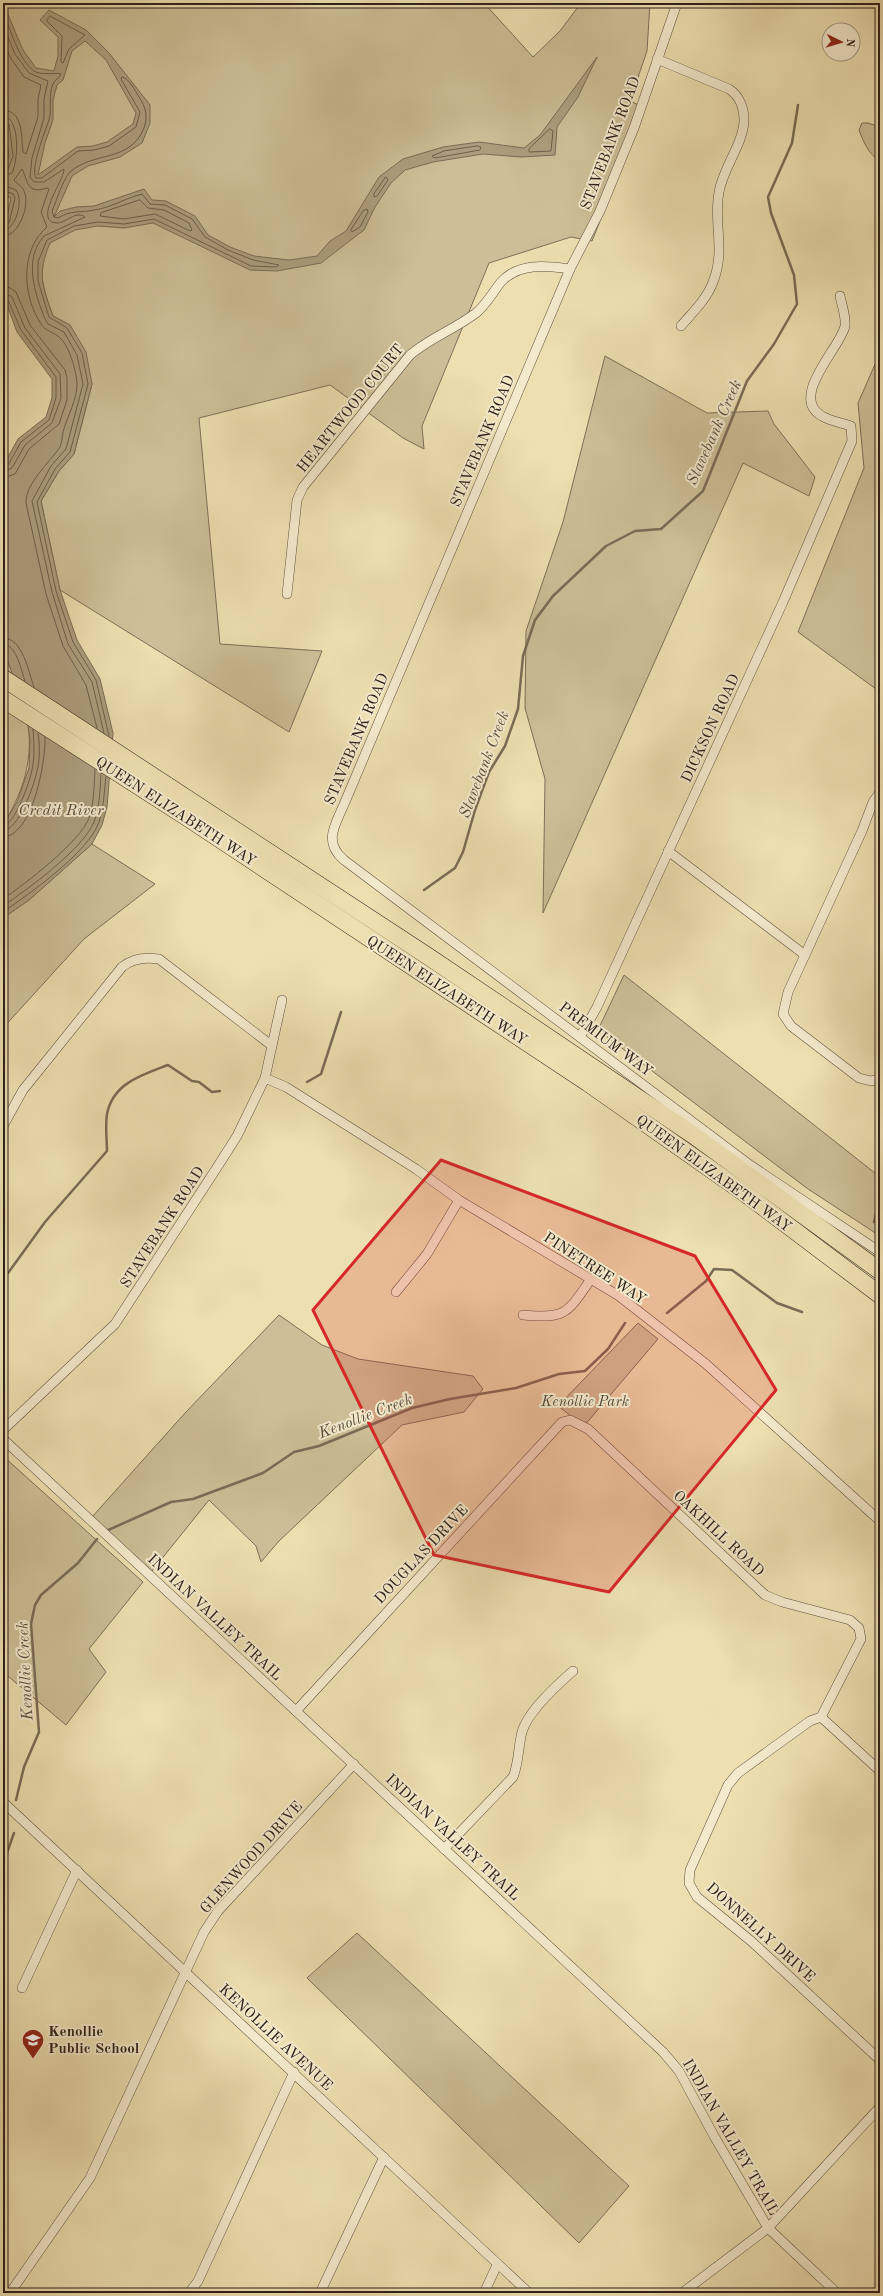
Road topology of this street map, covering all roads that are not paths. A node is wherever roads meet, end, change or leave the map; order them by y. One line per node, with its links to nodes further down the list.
1 (676, 3): 2 (street, STAVEBANK ROAD)
2 (657, 59): 3 (street, STAVEBANK ROAD); 5 (street)
3 (570, 269): 6 (street, HEARTWOOD COURT); 11 (street, STAVEBANK ROAD)
4 (840, 296): 12 (street, DICKSON ROAD)
5 (681, 326)
6 (287, 594)
7 (3, 678): 10 (highway, QUEEN ELIZABETH WAY)
8 (3, 699): 10 (highway, QUEEN ELIZABETH WAY)
9 (880, 792): 13 (street)
10 (192, 811): 22 (highway, QUEEN ELIZABETH WAY); 25 (highway, QUEEN ELIZABETH WAY)
11 (333, 833): 15 (street, PREMIUM WAY)
12 (668, 851): 13 (street); 15 (street, DICKSON ROAD)
13 (805, 955): 18 (street)
14 (282, 1000): 16 (street, STAVEBANK ROAD)
15 (580, 1037): 21 (street, PREMIUM WAY)
16 (271, 1045): 17 (street, STAVEBANK ROAD); 19 (street)
17 (265, 1078): 20 (street, PINETREE WAY); 28 (street, STAVEBANK ROAD)
18 (880, 1079)
19 (3, 1126)
20 (459, 1200): 23 (street, PINETREE WAY); 24 (street)
21 (880, 1252)
22 (880, 1271)
23 (591, 1279): 26 (street); 30 (street, PINETREE WAY)
24 (396, 1292)
25 (880, 1295)
26 (523, 1315)
27 (570, 1420): 32 (street, DOUGLAS DRIVE); 33 (street, OAKHILL ROAD)
28 (3, 1430)
29 (3, 1439): 32 (street, INDIAN VALLEY TRAIL)
30 (880, 1521)
31 (573, 1671): 37 (street)
32 (296, 1711): 34 (street, INDIAN VALLEY TRAIL)
33 (821, 1717): 35 (street); 41 (street, DONNELLY DRIVE)
34 (354, 1764): 37 (street, INDIAN VALLEY TRAIL); 39 (street, GLENWOOD DRIVE)
35 (880, 1771)
36 (3, 1802): 38 (street, KENOLLIE AVENUE)
37 (444, 1849): 45 (street, INDIAN VALLEY TRAIL)
38 (77, 1870): 39 (street, KENOLLIE AVENUE); 40 (street)
39 (186, 1972): 42 (street, KENOLLIE AVENUE); 47 (street, GLENWOOD DRIVE)
40 (22, 1988)
41 (880, 2060)
42 (294, 2072): 44 (street, KENOLLIE AVENUE); 48 (street)
43 (880, 2107): 45 (street)
44 (384, 2157): 46 (street, KENOLLIE AVENUE); 49 (street)
45 (768, 2228): 52 (street); 53 (street, INDIAN VALLEY TRAIL)
46 (497, 2265): 50 (street); 51 (street, KENOLLIE AVENUE)
47 (10, 2293)
48 (189, 2293)
49 (320, 2293)
50 (484, 2293)
51 (529, 2293)
52 (682, 2293)
53 (837, 2293)

